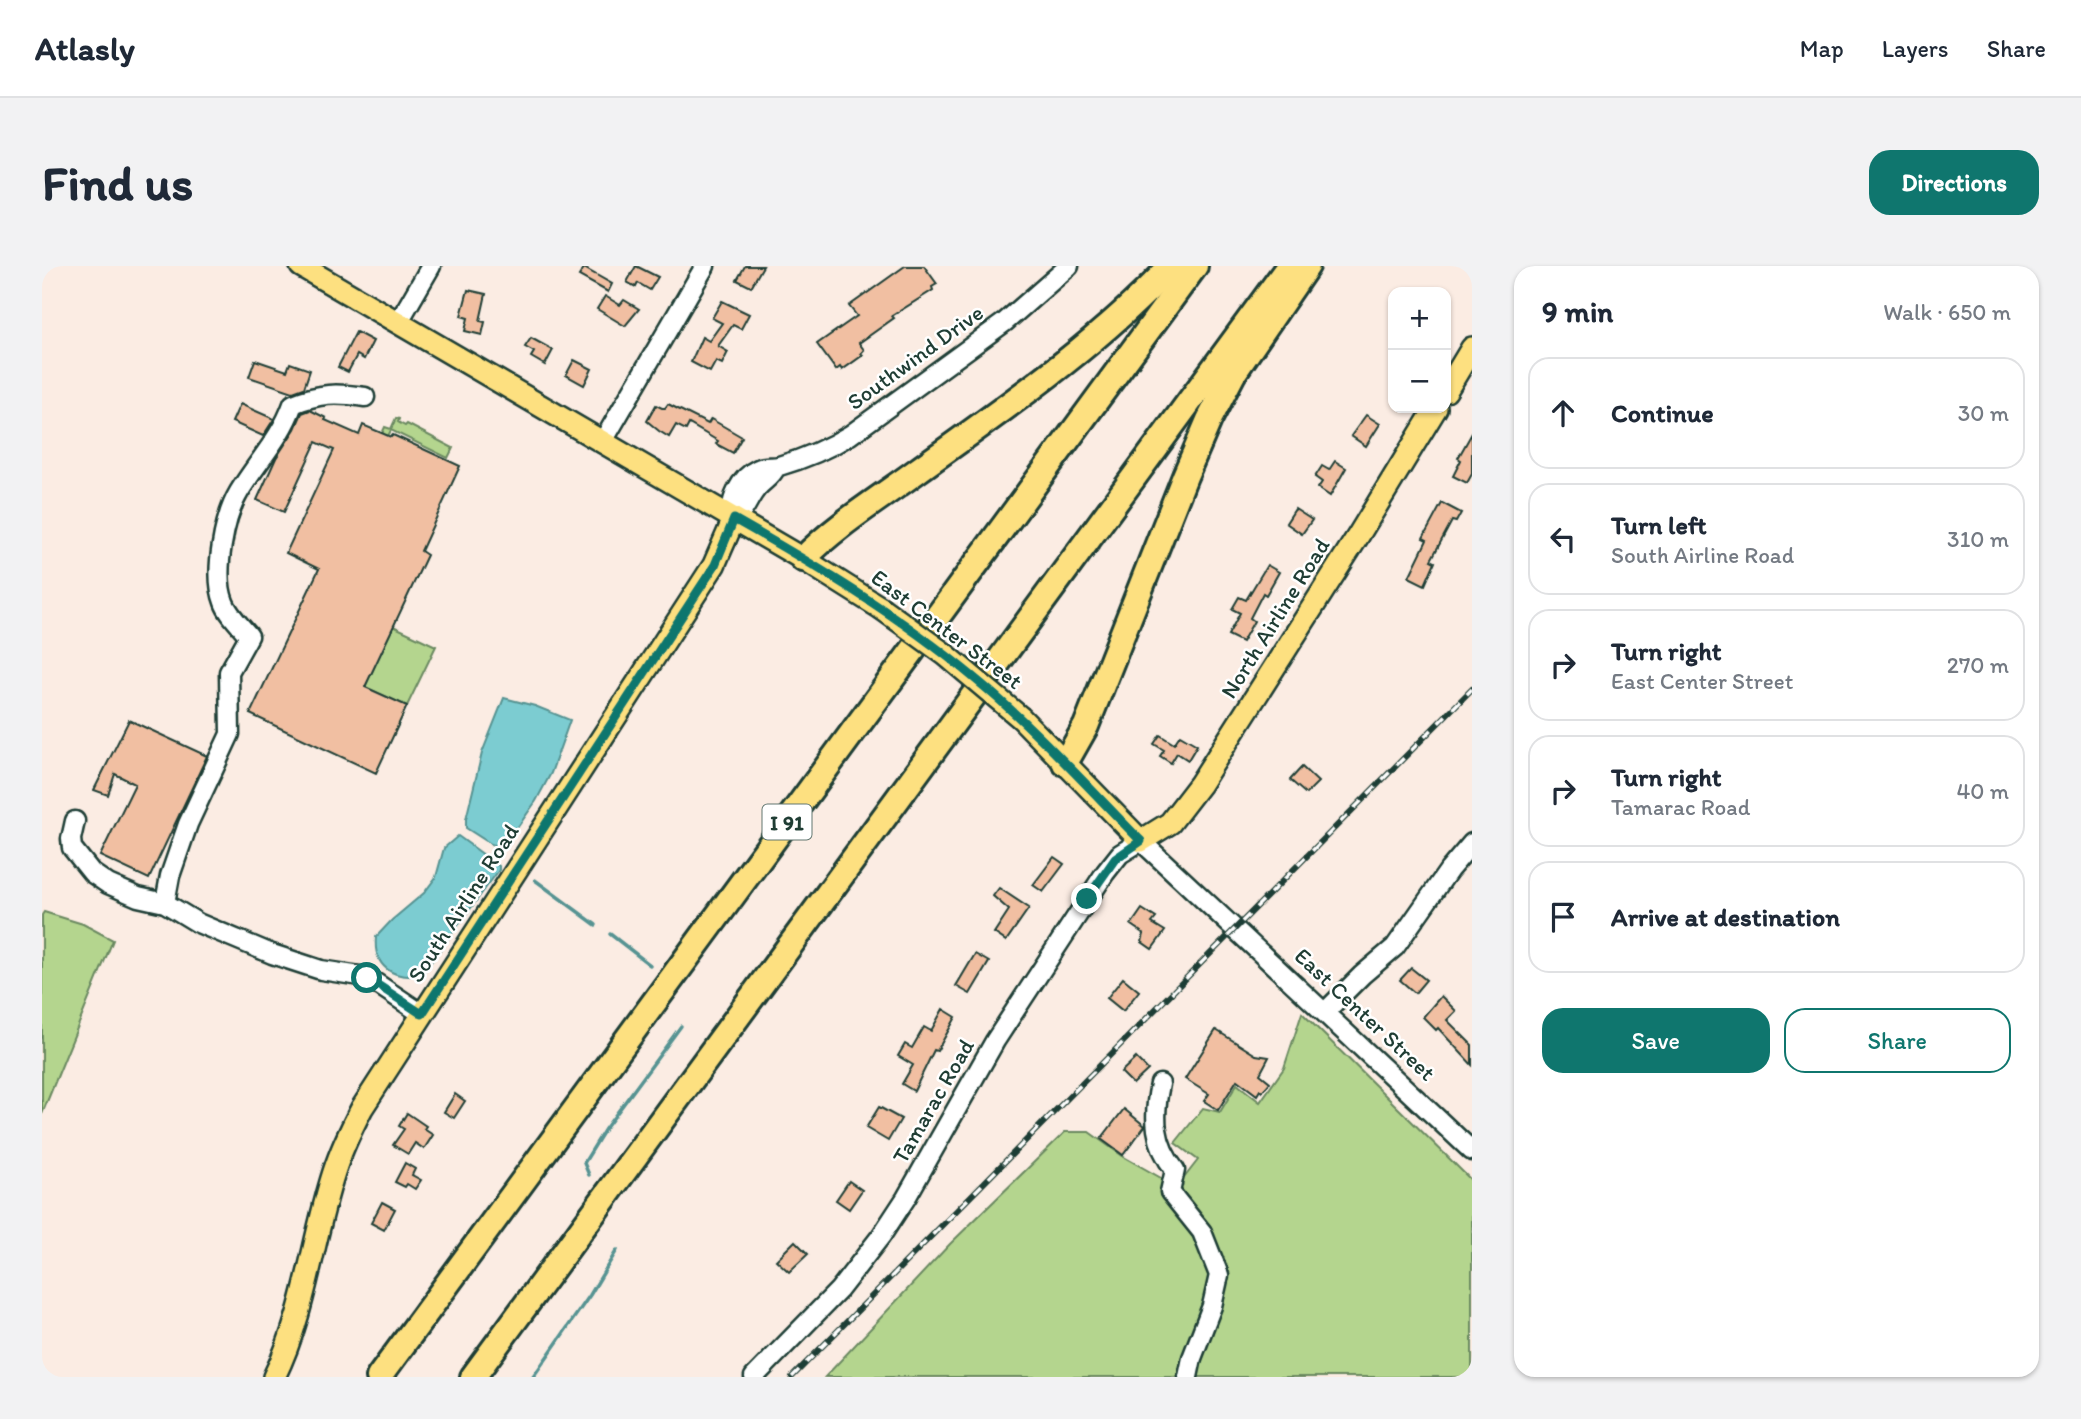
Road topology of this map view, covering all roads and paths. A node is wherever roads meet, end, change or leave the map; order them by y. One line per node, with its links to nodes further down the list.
1 (301, 266): 9 (main road, East Center Street)
2 (430, 266): 9 (street)
3 (705, 266): 14 (street)
4 (1069, 266): 15 (street, Southwind Drive)
5 (1171, 266): 16 (highway)
6 (1195, 266): 27 (highway, I 91)
7 (1289, 266): 28 (highway)
8 (1307, 266): 17 (highway)
9 (398, 323): 14 (main road, East Center Street)
10 (1472, 348): 11 (main road)
11 (1451, 383)
12 (365, 397): 21 (street)
13 (1433, 413): 19 (main road, North Airline Road)
14 (602, 443): 15 (main road, East Center Street)
15 (734, 519): 16 (main road, East Center Street); 23 (main road, South Airline Road)
16 (803, 559): 17 (main road, East Center Street, bridge)
17 (1065, 763): 19 (main road, East Center Street)
18 (75, 821): 21 (street)
19 (1141, 841): 22 (street, East Center Street); 29 (street, Tamarac Road)
20 (1472, 844): 22 (street)
21 (165, 903): 23 (street)
22 (1325, 1012): 25 (street, East Center Street)
23 (422, 1014): 26 (main road, South Airline Road)
24 (1160, 1084): 30 (street)
25 (1472, 1150)
26 (274, 1377)
27 (379, 1377)
28 (473, 1377)
29 (754, 1377)
30 (1188, 1377)

